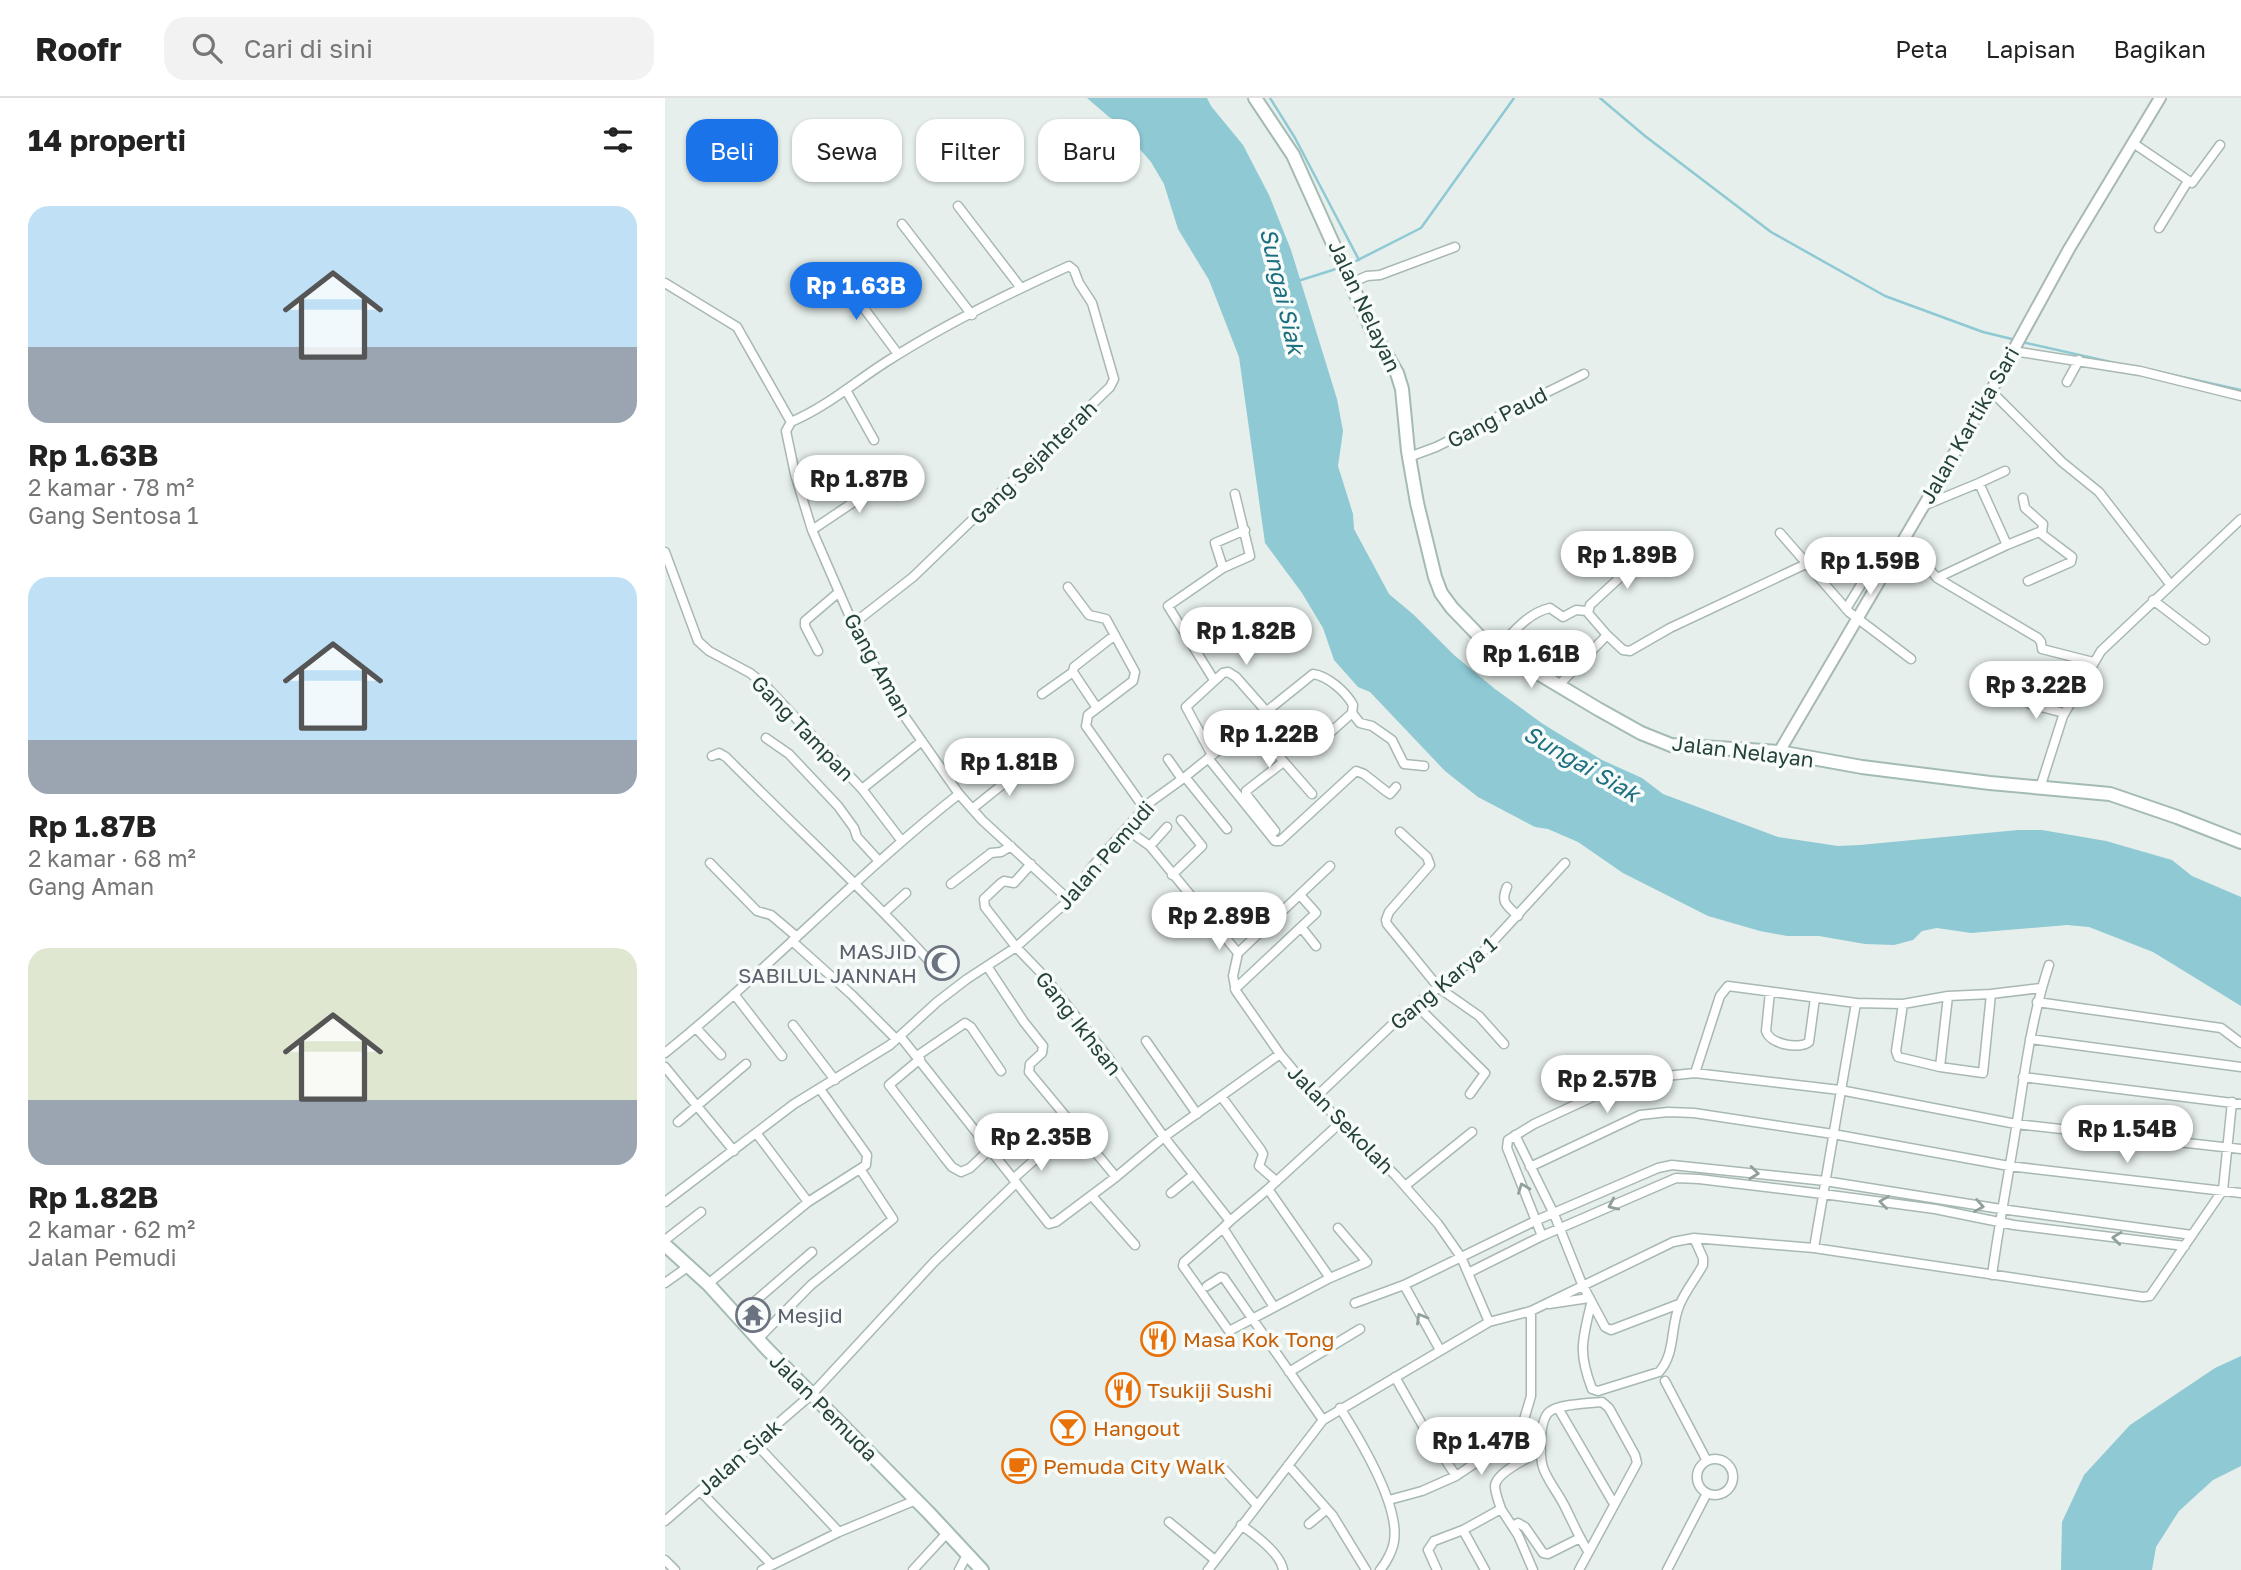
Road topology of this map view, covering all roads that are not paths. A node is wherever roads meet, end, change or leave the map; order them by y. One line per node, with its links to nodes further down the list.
1 (1255, 98): 11 (main road, Jalan Nelayan)
2 (2160, 98): 3 (street, Jalan Kartika Sari)
3 (2133, 143): 5 (street); 15 (street, Jalan Kartika Sari)
4 (2220, 145): 5 (street)
5 (2188, 181): 8 (street)
6 (958, 206): 13 (street)
7 (902, 224): 14 (street)
8 (2159, 228)
9 (1455, 247): 11 (street)
10 (834, 274): 16 (street)
11 (1349, 279): 25 (main road, Jalan Nelayan)
12 (665, 283): 23 (street)
13 (1021, 288): 14 (street); 54 (street, Gang Sejahterah)
14 (972, 315): 16 (street)
15 (2013, 351): 17 (street); 21 (street, Jalan Kartika Sari)
16 (898, 354): 20 (street)
17 (2079, 360): 19 (street); 22 (street)
18 (1584, 374): 25 (street, Gang Paud)
19 (2067, 382)
20 (846, 390): 23 (street); 24 (street)
21 (1991, 391): 33 (street, Jalan Kartika Sari); 48 (street)
22 (2241, 396)
23 (791, 422): 35 (street, Gang Aman)
24 (874, 440)
25 (1409, 457): 58 (main road, Jalan Nelayan)
26 (2005, 471): 29 (street)
27 (843, 476): 32 (street)
28 (891, 477): 32 (street)
29 (1979, 483): 33 (street); 39 (street)
30 (1235, 494): 36 (street)
31 (2023, 498): 38 (street)
32 (855, 500): 35 (street)
33 (1923, 506): 41 (street, Jalan Kartika Sari)
34 (2241, 519): 48 (street)
35 (812, 530): 50 (street, Gang Aman)
36 (1245, 530): 44 (street); 44 (street)
37 (1780, 533): 43 (street)
38 (2042, 533): 39 (street); 47 (street)
39 (2007, 545): 46 (street)
40 (1669, 547): 52 (street)
41 (1896, 551): 46 (street); 53 (street, Jalan Kartika Sari)
42 (665, 552): 85 (street, Gang Tampan)
43 (1806, 564): 53 (street); 56 (street)
44 (1223, 568): 63 (street)
45 (1870, 570): 53 (street)
46 (1937, 578): 61 (street)
47 (2028, 581)
48 (2169, 584): 51 (street)
49 (1068, 587): 55 (street)
50 (839, 592): 54 (street, Gang Aman); 59 (street)
51 (2153, 600): 57 (street); 61 (street)
52 (1587, 611): 56 (street); 58 (street)
53 (1851, 614): 60 (street); 75 (street, Jalan Kartika Sari)
54 (853, 624): 74 (street, Gang Aman)
55 (1115, 635): 62 (street); 67 (street)
56 (1607, 635): 64 (street)
57 (2205, 640)
58 (1496, 650): 64 (main road, Jalan Nelayan)
59 (818, 651)
60 (1911, 659)
61 (2093, 662): 70 (street)
62 (1073, 672): 65 (street); 67 (street)
63 (1214, 680): 68 (street); 77 (street)
64 (1558, 686): 75 (main road, Jalan Nelayan)
65 (1042, 694)
66 (2023, 699): 70 (street)
67 (1097, 708): 88 (street)
68 (1266, 711): 69 (street, Jalan Pemudi); 71 (street, Jalan Pemudi)
69 (1352, 713): 73 (street); 81 (street, Jalan Pemudi)
70 (2064, 713): 84 (street)
71 (1251, 724): 77 (street, Jalan Pemudi); 79 (street)
72 (766, 738): 100 (street)
73 (1322, 740)
74 (922, 741): 85 (street); 86 (street, Gang Aman)
75 (1779, 752): 84 (main road, Jalan Nelayan)
76 (712, 756): 106 (street)
77 (1210, 756): 82 (street, Jalan Pemudi); 83 (street)
78 (1168, 759): 82 (street)
79 (1282, 763): 87 (street); 94 (street)
80 (1028, 764): 89 (street)
81 (1424, 766)
82 (1184, 778): 88 (street, Jalan Pemudi); 93 (street)
83 (1397, 787)
84 (2041, 788): 97 (main road, Jalan Nelayan)
85 (862, 789): 96 (street, Gang Tampan)
86 (959, 794): 89 (street, Gang Aman); 96 (street)
87 (1312, 794)
88 (1144, 808): 92 (street, Jalan Pemudi)
89 (972, 809): 98 (street, Gang Aman)
90 (1181, 820): 105 (street)
91 (1167, 827): 99 (street)
92 (1126, 829): 99 (street); 111 (street, Jalan Pemudi)
93 (1227, 829)
94 (1275, 831)
95 (1399, 832): 122 (street)
96 (901, 840): 100 (street)
97 (2241, 842)
98 (1011, 845): 103 (street, Gang Aman); 107 (street)
99 (1150, 846): 105 (street)
100 (878, 860): 106 (street)
101 (710, 863): 115 (street)
102 (1565, 863): 113 (street, Gang Karya 1)
103 (1031, 864): 111 (street, Gang Aman); 117 (street, Gang Ikhsan)
104 (1330, 866): 110 (street)
105 (1172, 875): 118 (street)
106 (854, 882): 112 (street); 115 (street)
107 (951, 884)
108 (1507, 887): 113 (street)
109 (906, 893): 112 (street)
110 (1300, 895): 114 (street); 118 (street)
111 (1069, 900): 117 (street, Jalan Pemudi)
112 (885, 912): 119 (street)
113 (1518, 916): 122 (street, Gang Karya 1)
114 (1301, 927): 116 (street); 124 (street)
115 (794, 939): 126 (street); 136 (street)
116 (1316, 946)
117 (1016, 947): 121 (street, Jalan Pemudi); 169 (street, Gang Ikhsan)
118 (1238, 953): 124 (street)
119 (931, 962)
120 (2049, 965): 123 (street)
121 (987, 966): 136 (street, Jalan Pemudi); 180 (street)
122 (1439, 988): 132 (street, Gang Karya 1); 140 (street)
123 (2041, 988): 127 (street); 130 (street)
124 (1235, 989): 142 (street)
125 (1770, 992): 129 (street); 129 (street); 151 (street)
126 (734, 994): 135 (street); 144 (street)
127 (1991, 995): 128 (street); 149 (street)
128 (1948, 996): 133 (street); 149 (street)
129 (1815, 998): 131 (street)
130 (2037, 1002): 137 (street); 139 (street)
131 (1856, 1003): 133 (street); 155 (street)
132 (1416, 1004): 156 (street); 158 (street, Gang Karya 1)
133 (1903, 1004): 149 (street)
134 (793, 1025): 153 (street)
135 (696, 1028): 141 (street); 143 (street)
136 (898, 1037): 145 (street); 153 (street, Jalan Pemudi)
137 (2030, 1039): 148 (street); 152 (street)
138 (1146, 1041): 161 (street)
139 (2241, 1043)
140 (1504, 1044)
141 (665, 1053)
142 (1280, 1054): 157 (street, Jalan Sekolah); 158 (street, Jalan Sekolah)
143 (721, 1055)
144 (782, 1056)
145 (919, 1058): 150 (street); 172 (street); 172 (street)
146 (746, 1064): 160 (street)
147 (665, 1067): 160 (street)
148 (2241, 1067)
149 (1940, 1068)
150 (1001, 1071)
151 (1695, 1073): 155 (street); 168 (street)
152 (2023, 1077): 159 (street); 164 (street)
153 (835, 1080): 154 (street, Jalan Pemudi)
154 (820, 1089): 166 (street, Jalan Pemudi); 178 (street)
155 (1840, 1090): 164 (street); 167 (street)
156 (1470, 1094)
157 (1221, 1096): 161 (street, Jalan Sekolah); 183 (street)
158 (1316, 1097): 163 (street, Jalan Sekolah)
159 (2236, 1103): 171 (street)
160 (697, 1105): 162 (street); 174 (street)
161 (1196, 1114): 169 (street, Jalan Sekolah)
162 (678, 1122)
163 (1340, 1124): 183 (street); 185 (street, Jalan Sekolah)
164 (2016, 1124): 171 (street); 176 (street)
165 (1472, 1132): 185 (street)
166 (757, 1134): 174 (street, Jalan Pemudi); 193 (street)
167 (1833, 1134): 176 (street); 177 (street); 184 (street)
168 (1515, 1135): 177 (street); 198 (street, one-way to 168)
169 (1164, 1137): 179 (street, Gang Ikhsan); 180 (street, Jalan Sekolah)
170 (1050, 1146): 182 (street)
171 (2227, 1147): 173 (street); 187 (street)
172 (990, 1149): 182 (street)
173 (2241, 1149)
174 (734, 1151): 192 (street, Jalan Pemudi)
175 (1672, 1165): 181 (street); 184 (street, one-way to 184); 196 (street)
176 (2009, 1166): 187 (street); 194 (street)
177 (1530, 1167): 196 (street)
178 (860, 1169): 193 (street); 233 (street)
179 (1193, 1175): 188 (street); 197 (street, Gang Ikhsan)
180 (1117, 1177): 191 (street, Jalan Sekolah)
181 (1676, 1178): 190 (street); 202 (street, one-way to 202)
182 (1014, 1181): 191 (street, Jalan Sekolah); 238 (street)
183 (1276, 1181): 186 (street)
184 (1825, 1181): 190 (street); 194 (street, one-way to 194)
185 (1405, 1186): 212 (street, Jalan Sekolah)
186 (1269, 1189): 197 (street); 217 (street)
187 (2223, 1191): 189 (street); 203 (street)
188 (1171, 1193)
189 (2241, 1193)
190 (1823, 1194): 199 (street, one-way to 190); 210 (street)
191 (1092, 1196): 206 (street)
192 (665, 1202)
193 (808, 1202): 219 (street)
194 (2001, 1209): 199 (street); 203 (street)
195 (701, 1212): 209 (street)
196 (1554, 1214): 198 (street); 202 (street)
197 (1230, 1221): 200 (street)
198 (1535, 1221): 204 (street); 208 (street)
199 (2000, 1223): 207 (street, one-way to 199); 216 (street)
200 (1223, 1228): 227 (street); 230 (street)
201 (1338, 1228): 217 (street)
202 (1560, 1229): 204 (street); 220 (street)
203 (2192, 1235): 207 (street)
204 (1542, 1236): 213 (street)
205 (1694, 1238): 210 (street); 220 (street); 225 (street)
206 (1135, 1245)
207 (2185, 1246): 216 (street)
208 (1481, 1247): 212 (street); 213 (street)
209 (667, 1248): 214 (main road, Jalan Pemuda)
210 (1814, 1248): 216 (street)
211 (812, 1252): 229 (street)
212 (1461, 1257): 215 (street, Jalan Sekolah); 221 (street)
213 (1489, 1264): 215 (street)
214 (689, 1266): 218 (street); 219 (main road, Jalan Pemuda)
215 (1468, 1273): 231 (street, Jalan Sekolah)
216 (1993, 1276)
217 (1329, 1278): 227 (street)
218 (665, 1283)
219 (708, 1284): 229 (main road, Jalan Pemuda)
220 (1582, 1284): 223 (street); 226 (street)
221 (1404, 1285): 224 (street); 234 (street, one-way to 221)
222 (1207, 1286): 230 (street)
223 (1590, 1301): 225 (street); 225 (street); 226 (street)
224 (1355, 1303)
225 (1679, 1304)
226 (1543, 1305): 228 (street)
227 (1273, 1307): 230 (street)
228 (1531, 1311): 231 (street); 247 (street)
229 (738, 1316): 233 (main road, Jalan Pemuda)
230 (1253, 1319): 235 (street)
231 (1489, 1322): 234 (street)
232 (1360, 1329): 235 (street)
233 (758, 1339): 238 (main road, Jalan Pemuda)
234 (1440, 1350): 236 (street)
235 (1289, 1373): 241 (street)
236 (1395, 1377): 239 (street); 247 (street)
237 (1665, 1381): 244 (street)
238 (812, 1394): 242 (street, Jalan Siak); 250 (main road, Jalan Pemuda)
239 (1340, 1408): 241 (street); 251 (street)
240 (1558, 1408): 243 (street); 253 (street); 253 (street)
241 (1322, 1420): 246 (street)
242 (755, 1443): 248 (street, Jalan Siak); 262 (street)
243 (1541, 1451): 255 (street); 264 (street)
244 (1707, 1461): 249 (street); 249 (street)
245 (1219, 1464): 252 (street)
246 (1288, 1465): 252 (street); 254 (street)
247 (1456, 1476): 251 (street)
248 (699, 1491): 256 (street, Jalan Siak); 269 (street)
249 (1707, 1493): 283 (street)
250 (916, 1500): 262 (street); 263 (main road, Jalan Pemuda)
251 (1389, 1500): 279 (street)
252 (1257, 1504): 259 (street)
253 (1614, 1504): 265 (street)
254 (1327, 1509): 258 (street); 278 (street)
255 (1501, 1509): 260 (street); 261 (street)
256 (665, 1521)
257 (1169, 1522): 268 (street)
258 (1309, 1524)
259 (1241, 1525): 268 (street); 277 (street)
260 (1512, 1525): 264 (street); 282 (street)
261 (1463, 1530): 280 (street); 281 (street)
262 (839, 1532): 269 (street)
263 (947, 1533): 266 (main road, Jalan Pemuda); 273 (street)
264 (1580, 1538): 265 (street)
265 (1588, 1551): 270 (street)
266 (967, 1555): 274 (street); 275 (main road, Jalan Pemuda)
267 (665, 1560): 271 (street)
268 (1215, 1560): 276 (street)
269 (772, 1565): 272 (street)
270 (1581, 1569)
271 (675, 1570)
272 (762, 1570)
273 (913, 1570)
274 (959, 1570)
275 (982, 1570)
276 (1207, 1570)
277 (1283, 1570)
278 (1366, 1570)
279 (1380, 1570)
280 (1437, 1570)
281 (1485, 1570)
282 (1533, 1570)
283 (1667, 1570)

